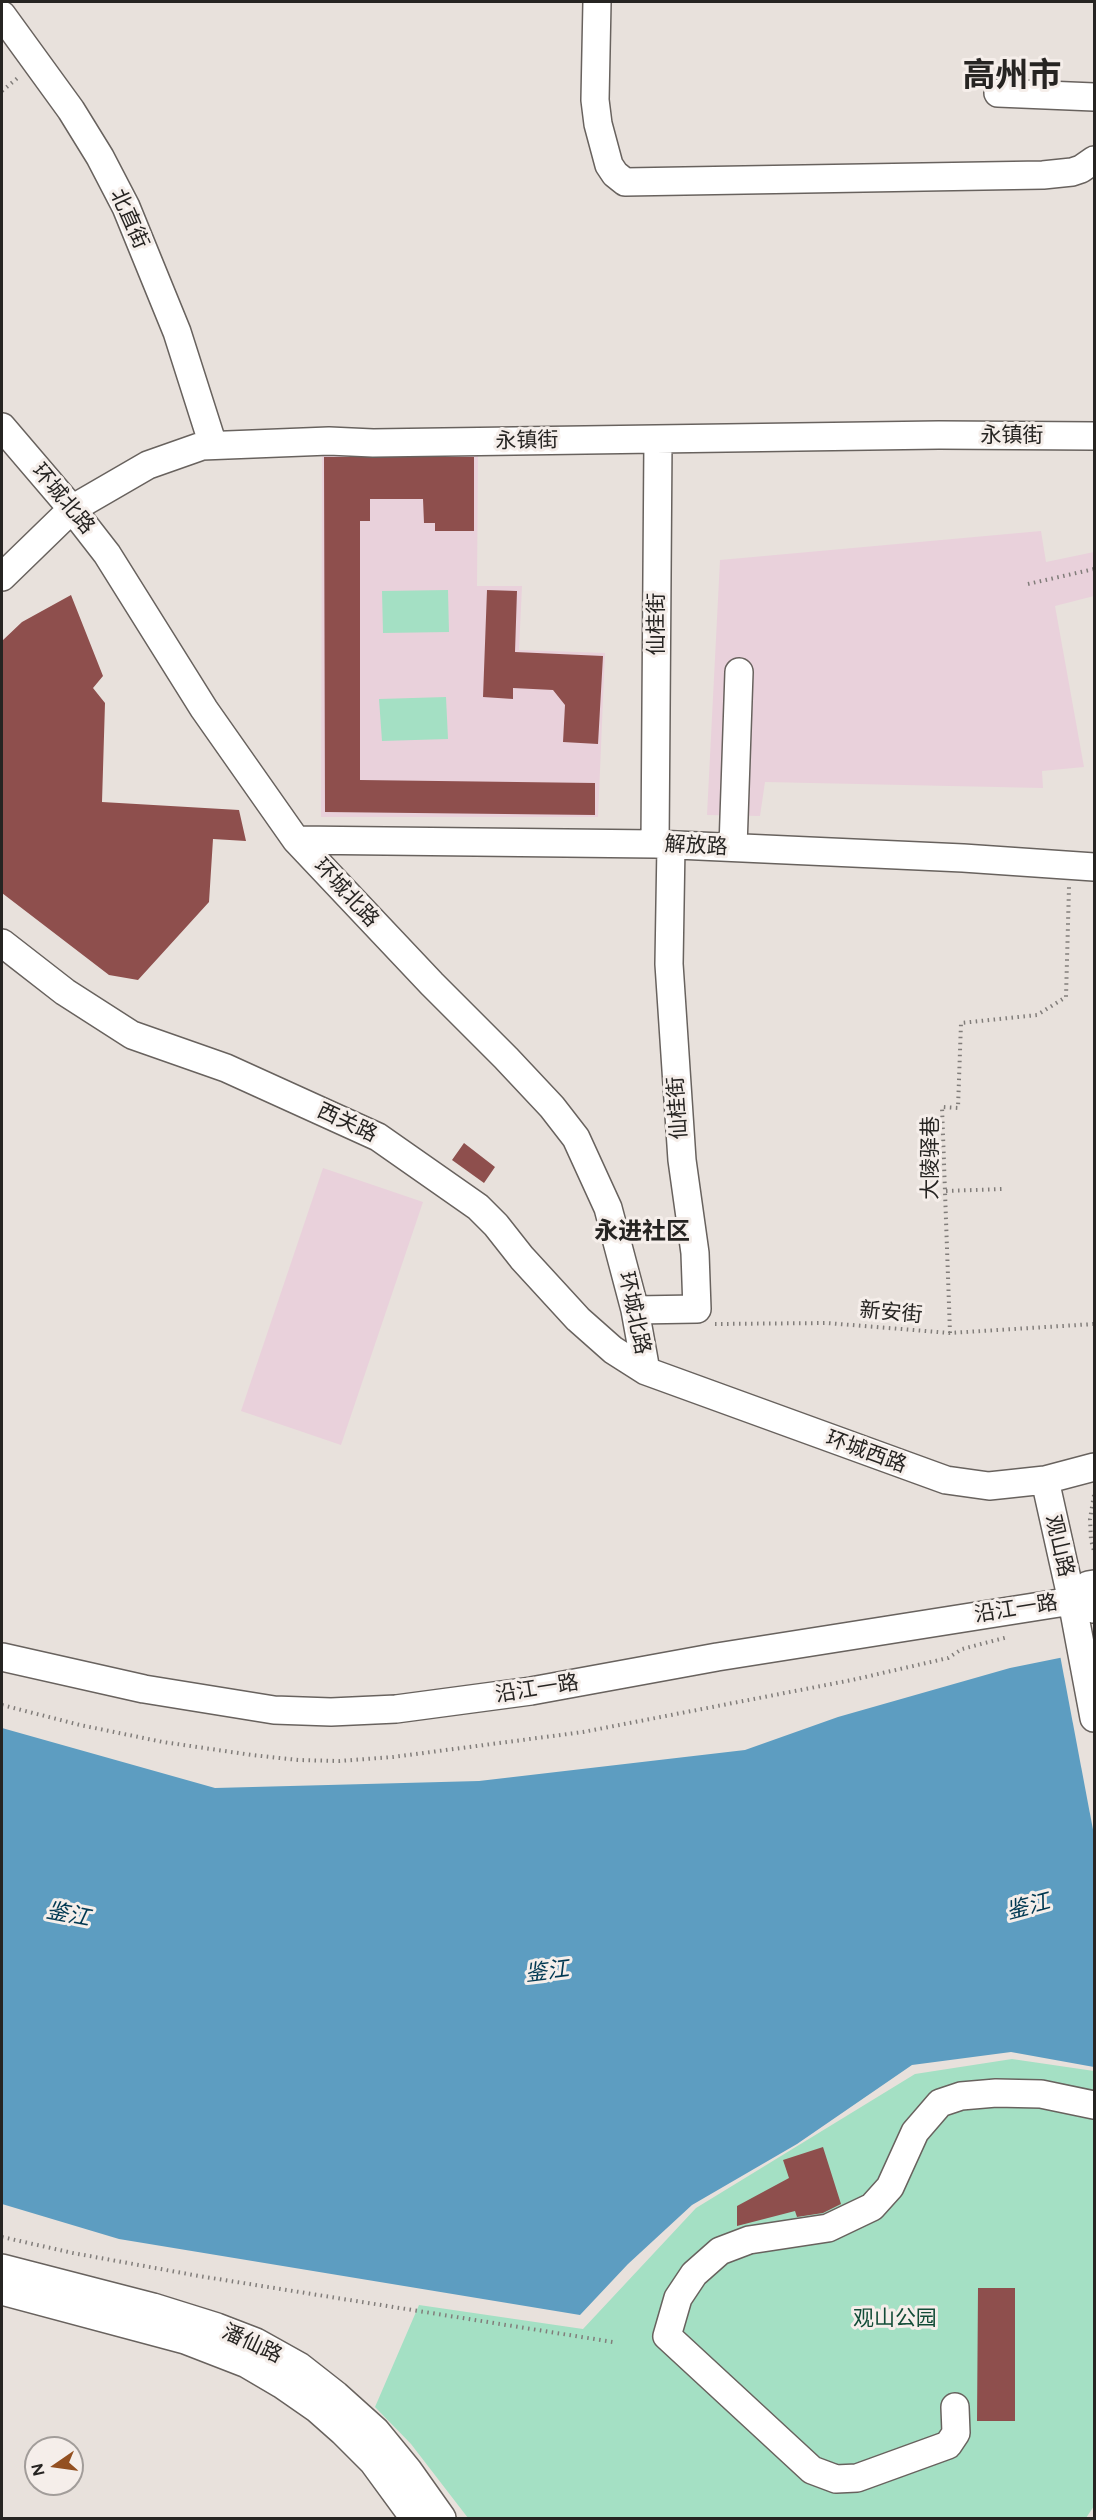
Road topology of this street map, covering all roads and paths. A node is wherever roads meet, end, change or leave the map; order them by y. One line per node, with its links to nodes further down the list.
1 (597, 2): 5 (street)
2 (2, 15): 9 (street, 北直街)
3 (998, 93): 4 (street)
4 (1095, 97)
5 (1095, 160)
6 (2, 427): 10 (street, 环城北路)
7 (1095, 436): 8 (street, 永镇街)
8 (658, 440): 9 (street, 永镇街); 16 (street, 仙桂街)
9 (213, 445): 10 (street, 永镇街)
10 (72, 509): 12 (street, 永镇街); 15 (street, 环城北路)
11 (1095, 569): 13 (path)
12 (2, 577)
13 (1028, 584)
14 (739, 672): 17 (street)
15 (296, 840): 16 (street, 解放路); 23 (street, 环城北路)
16 (663, 844): 17 (street, 解放路); 22 (street, 仙桂街)
17 (733, 847): 18 (street, 解放路)
18 (1082, 866): 21 (path, 大陵驿巷)
19 (2, 943): 26 (street, 西关路)
20 (1002, 1189): 21 (path)
21 (946, 1191): 25 (path, 大陵驿巷)
22 (697, 1309): 23 (street); 25 (path, 新安街)
23 (635, 1310): 26 (street, 环城北路)
24 (1095, 1324): 25 (path, 新安街)
25 (950, 1333)
26 (646, 1371): 28 (street, 环城西路)
27 (1095, 1467): 28 (street, 环城西路)
28 (1045, 1480): 32 (street, 观山路)
29 (1095, 1495): 30 (path)
30 (1095, 1551)
31 (1095, 1584): 32 (street)
32 (1083, 1605): 33 (street, 沿江一路); 34 (street, 观山路)
33 (2, 1657)
34 (1095, 1718)
35 (1095, 2105): 40 (street)
36 (2, 2237): 39 (path)
37 (2, 2268): 42 (street, 潘仙路)
38 (2, 2291): 41 (street, 潘仙路)
39 (613, 2342)
40 (955, 2408)
41 (414, 2518)
42 (442, 2518)

